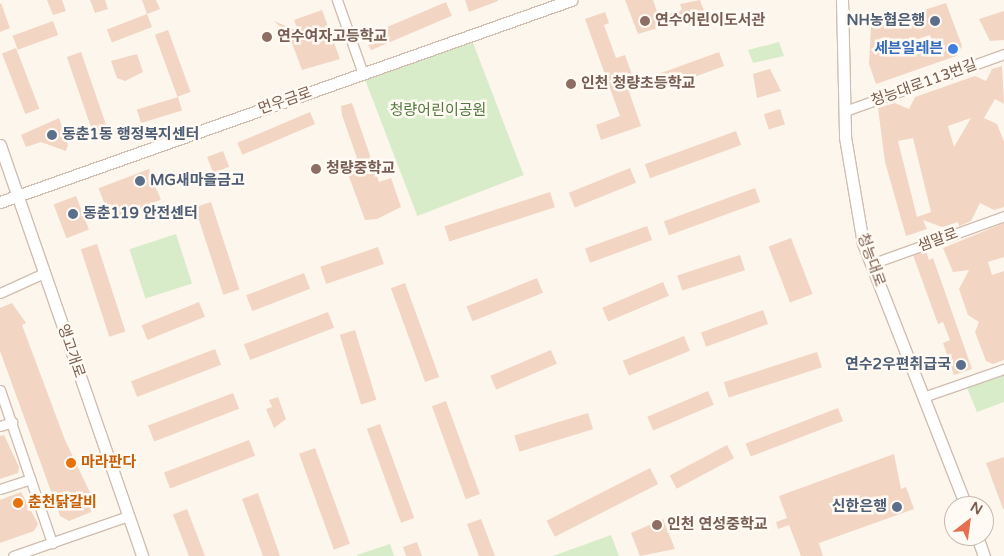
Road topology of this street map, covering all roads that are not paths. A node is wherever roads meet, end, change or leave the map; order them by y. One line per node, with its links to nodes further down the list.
1 (337, 0): 5 (street)
2 (571, 0): 5 (main road, 먼우금로)
3 (842, 0): 6 (main road, 청능대로)
4 (1004, 54): 6 (street, 청능대로113번길)
5 (363, 74): 8 (main road, 먼우금로)
6 (845, 111): 11 (main road, 청능대로)
7 (0, 145): 8 (main road, 앵고개로)
8 (18, 195): 9 (main road, 먼우금로); 12 (main road, 앵고개로)
9 (0, 202)
10 (1004, 216): 11 (street, 샘말로)
11 (871, 264): 16 (main road, 청능대로)
12 (44, 273): 13 (street); 22 (main road, 앵고개로)
13 (0, 293)
14 (1004, 369): 16 (street)
15 (0, 390): 17 (street)
16 (926, 396): 21 (main road, 청능대로)
17 (12, 422): 18 (street); 19 (street)
18 (0, 426)
19 (30, 479): 20 (street); 23 (street)
20 (0, 489)
21 (962, 496)
22 (128, 516): 23 (street); 25 (main road, 앵고개로)
23 (52, 542): 24 (street)
24 (13, 556)
25 (142, 556)

